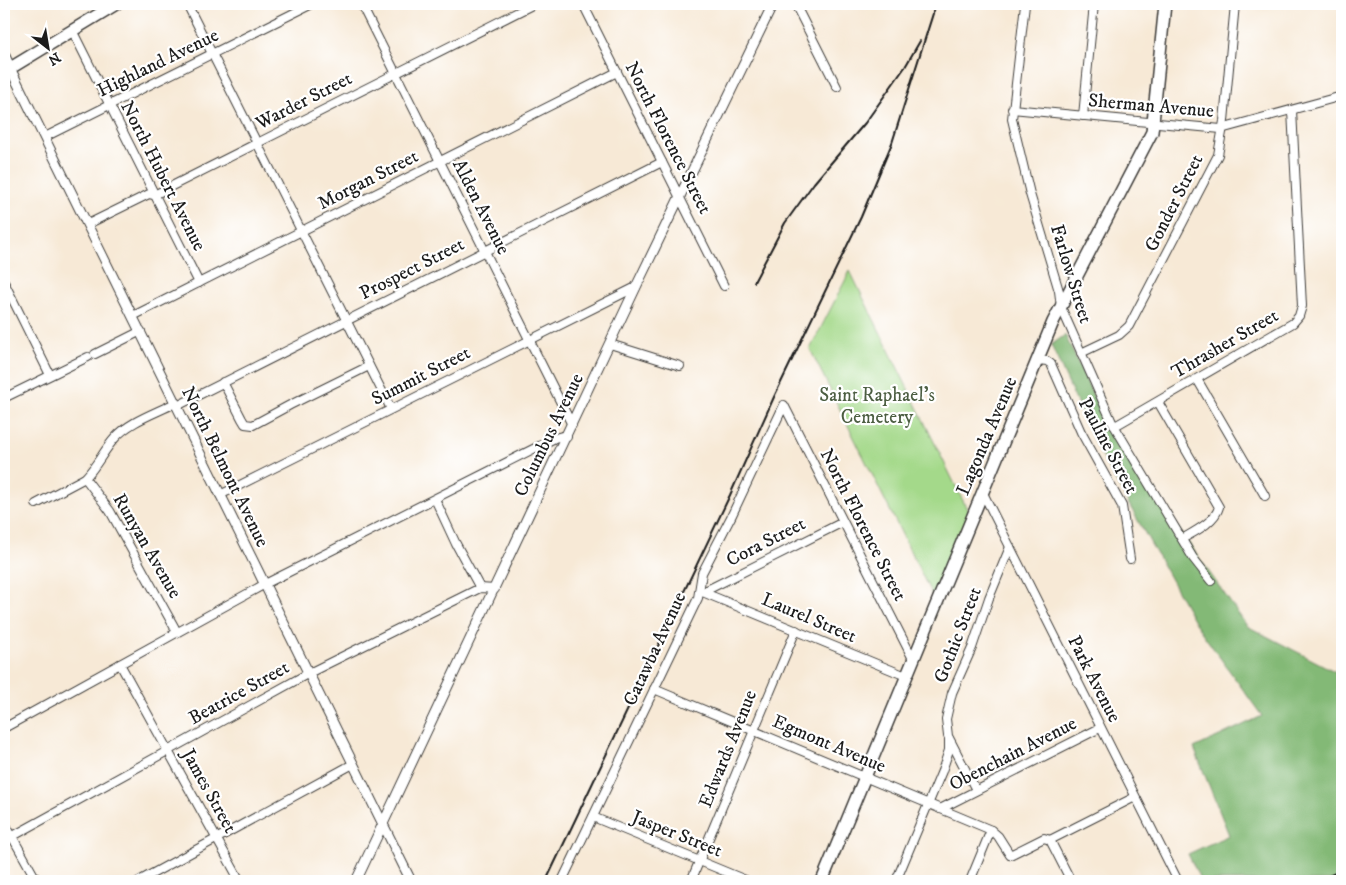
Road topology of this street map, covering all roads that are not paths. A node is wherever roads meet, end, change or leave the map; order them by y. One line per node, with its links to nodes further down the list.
1 (116, 4): 13 (main road)
2 (187, 4): 14 (street)
3 (312, 4): 14 (street, Highland Avenue)
4 (361, 4): 18 (street, Alden Avenue)
5 (534, 4): 18 (street, Warder Street)
6 (583, 4): 17 (street, North Florence Street)
7 (773, 4): 32 (street, Columbus Avenue)
8 (794, 4): 19 (street)
9 (1025, 4): 22 (street, Farlow Street)
10 (1094, 4): 24 (street)
11 (1166, 4): 25 (main road, Lagonda Avenue)
12 (1235, 4): 26 (street, Gonder Street)
13 (72, 30): 16 (main road); 21 (street, North Hubert Avenue)
14 (212, 54): 21 (street, Highland Avenue); 28 (street)
15 (4, 55): 16 (main road)
16 (7, 70): 27 (street, North Belmont Avenue)
17 (617, 72): 29 (street, Morgan Street); 30 (street, North Florence Street)
18 (395, 74): 28 (street, Warder Street); 29 (street, Alden Avenue)
19 (837, 87)
20 (1342, 96): 23 (street, Sherman Avenue)
21 (109, 105): 27 (street, Highland Avenue); 31 (street, North Hubert Avenue)
22 (1012, 109): 24 (street, Sherman Avenue); 40 (street, Farlow Street)
23 (1292, 110): 26 (street, Sherman Avenue); 51 (street, Thrasher Street)
24 (1083, 116): 25 (street, Sherman Avenue)
25 (1153, 123): 26 (street, Sherman Avenue); 40 (main road, Lagonda Avenue)
26 (1221, 129): 46 (street, Gonder Street)
27 (45, 137): 33 (street, North Belmont Avenue)
28 (256, 143): 31 (street, Warder Street); 34 (street)
29 (440, 162): 34 (street, Morgan Street); 35 (street, Alden Avenue)
30 (662, 162): 32 (street, North Florence Street); 35 (street, Prospect Street)
31 (154, 194): 33 (street, Warder Street); 37 (street, North Hubert Avenue)
32 (680, 198): 38 (street, North Florence Street); 39 (street, Columbus Avenue)
33 (88, 224): 41 (street, North Belmont Avenue)
34 (301, 232): 37 (street, Morgan Street); 42 (street)
35 (485, 251): 42 (street, Prospect Street); 44 (street, Alden Avenue)
36 (4, 282): 50 (street)
37 (199, 283): 41 (street, Morgan Street)
38 (724, 286)
39 (636, 287): 44 (street, Summit Street); 45 (street, Columbus Avenue)
40 (1061, 307): 46 (street, Farlow Street); 47 (main road, Lagonda Avenue)
41 (133, 316): 43 (street, North Belmont Avenue)
42 (346, 321): 48 (street); 52 (street, Prospect Street)
43 (141, 331): 50 (street); 55 (street, North Belmont Avenue)
44 (530, 340): 56 (street, Summit Street); 57 (street, Alden Avenue)
45 (610, 344): 49 (street); 57 (street, Columbus Avenue)
46 (1081, 353): 58 (street, Farlow Street)
47 (1038, 360): 62 (main road, Lagonda Avenue); 70 (street, Pauline Street)
48 (369, 366): 52 (street); 56 (street)
49 (680, 366)
50 (50, 375): 53 (street)
51 (1197, 379): 54 (street, Thrasher Street); 64 (street)
52 (223, 382): 55 (street, Prospect Street)
53 (4, 398)
54 (1158, 402): 58 (street, Thrasher Street); 68 (street)
55 (175, 404): 61 (street, Prospect Street); 63 (street, North Belmont Avenue)
56 (390, 410): 63 (street, Summit Street)
57 (572, 425): 60 (street, Columbus Avenue)
58 (1115, 426): 68 (street, Farlow Street)
59 (772, 430): 67 (street, North Florence Street); 75 (street, Catawba Avenue)
60 (566, 437): 65 (street); 74 (street, Columbus Avenue)
61 (85, 478): 66 (street); 77 (street, Runyan Avenue)
62 (982, 491): 69 (street, Park Avenue); 78 (main road, Lagonda Avenue)
63 (220, 495): 72 (street, North Belmont Avenue)
64 (1265, 496)
65 (435, 499): 72 (street); 73 (street)
66 (36, 504)
67 (843, 522): 75 (street, Cora Street); 78 (street, North Florence Street)
68 (1182, 540): 71 (street, Farlow Street)
69 (1010, 547): 84 (street, Park Avenue); 86 (street, Gothic Street)
70 (1130, 559)
71 (1211, 581)
72 (265, 584): 77 (street); 80 (street, North Belmont Avenue)
73 (480, 588): 74 (street); 80 (street, Beatrice Street)
74 (495, 589): 96 (street, Columbus Avenue)
75 (702, 592): 76 (street, Laurel Street); 82 (street, Catawba Avenue)
76 (796, 630): 81 (street, Laurel Street); 85 (street, Edwards Avenue)
77 (177, 632): 79 (street)
78 (913, 659): 81 (main road, Lagonda Avenue)
79 (120, 664): 83 (street); 87 (street, James Street)
80 (309, 673): 87 (street, Beatrice Street); 88 (street, North Belmont Avenue)
81 (906, 676): 89 (main road, Lagonda Avenue)
82 (654, 689): 85 (street, Egmont Avenue); 94 (street, Catawba Avenue)
83 (4, 728)
84 (1100, 728): 90 (street, Obenchain Avenue); 91 (street, Park Avenue)
85 (753, 731): 89 (street, Egmont Avenue); 102 (street, Edwards Avenue)
86 (948, 736): 90 (street, Gothic Street); 92 (street, Gothic Street)
87 (168, 750): 98 (street, Beatrice Street); 99 (street, James Street)
88 (354, 764): 96 (street, North Belmont Avenue); 99 (street)
89 (865, 777): 92 (street, Egmont Avenue); 111 (main road, Lagonda Avenue)
90 (976, 790): 93 (street, Obenchain Avenue)
91 (1135, 797): 100 (street); 115 (street, Park Avenue)
92 (928, 804): 93 (street, Egmont Avenue); 112 (street, Gothic Street)
93 (940, 808): 97 (street, Egmont Avenue)
94 (593, 818): 102 (street, Jasper Street); 108 (street, Catawba Avenue)
95 (4, 822): 98 (street)
96 (384, 825): 106 (street, Columbus Avenue); 107 (street, North Belmont Avenue)
97 (991, 830): 100 (street); 113 (street)
98 (12, 836): 101 (street, Beatrice Street); 103 (street)
99 (216, 839): 104 (street); 105 (street, James Street)
100 (1050, 840): 114 (street)
101 (4, 841)
102 (700, 861): 109 (street, Edwards Avenue); 110 (street, Jasper Street)
103 (36, 881)
104 (139, 881)
105 (240, 881)
106 (356, 881)
107 (411, 881)
108 (562, 881)
109 (691, 881)
110 (748, 881)
111 (822, 881)
112 (896, 881)
113 (970, 881)
114 (1071, 881)
115 (1178, 881)

